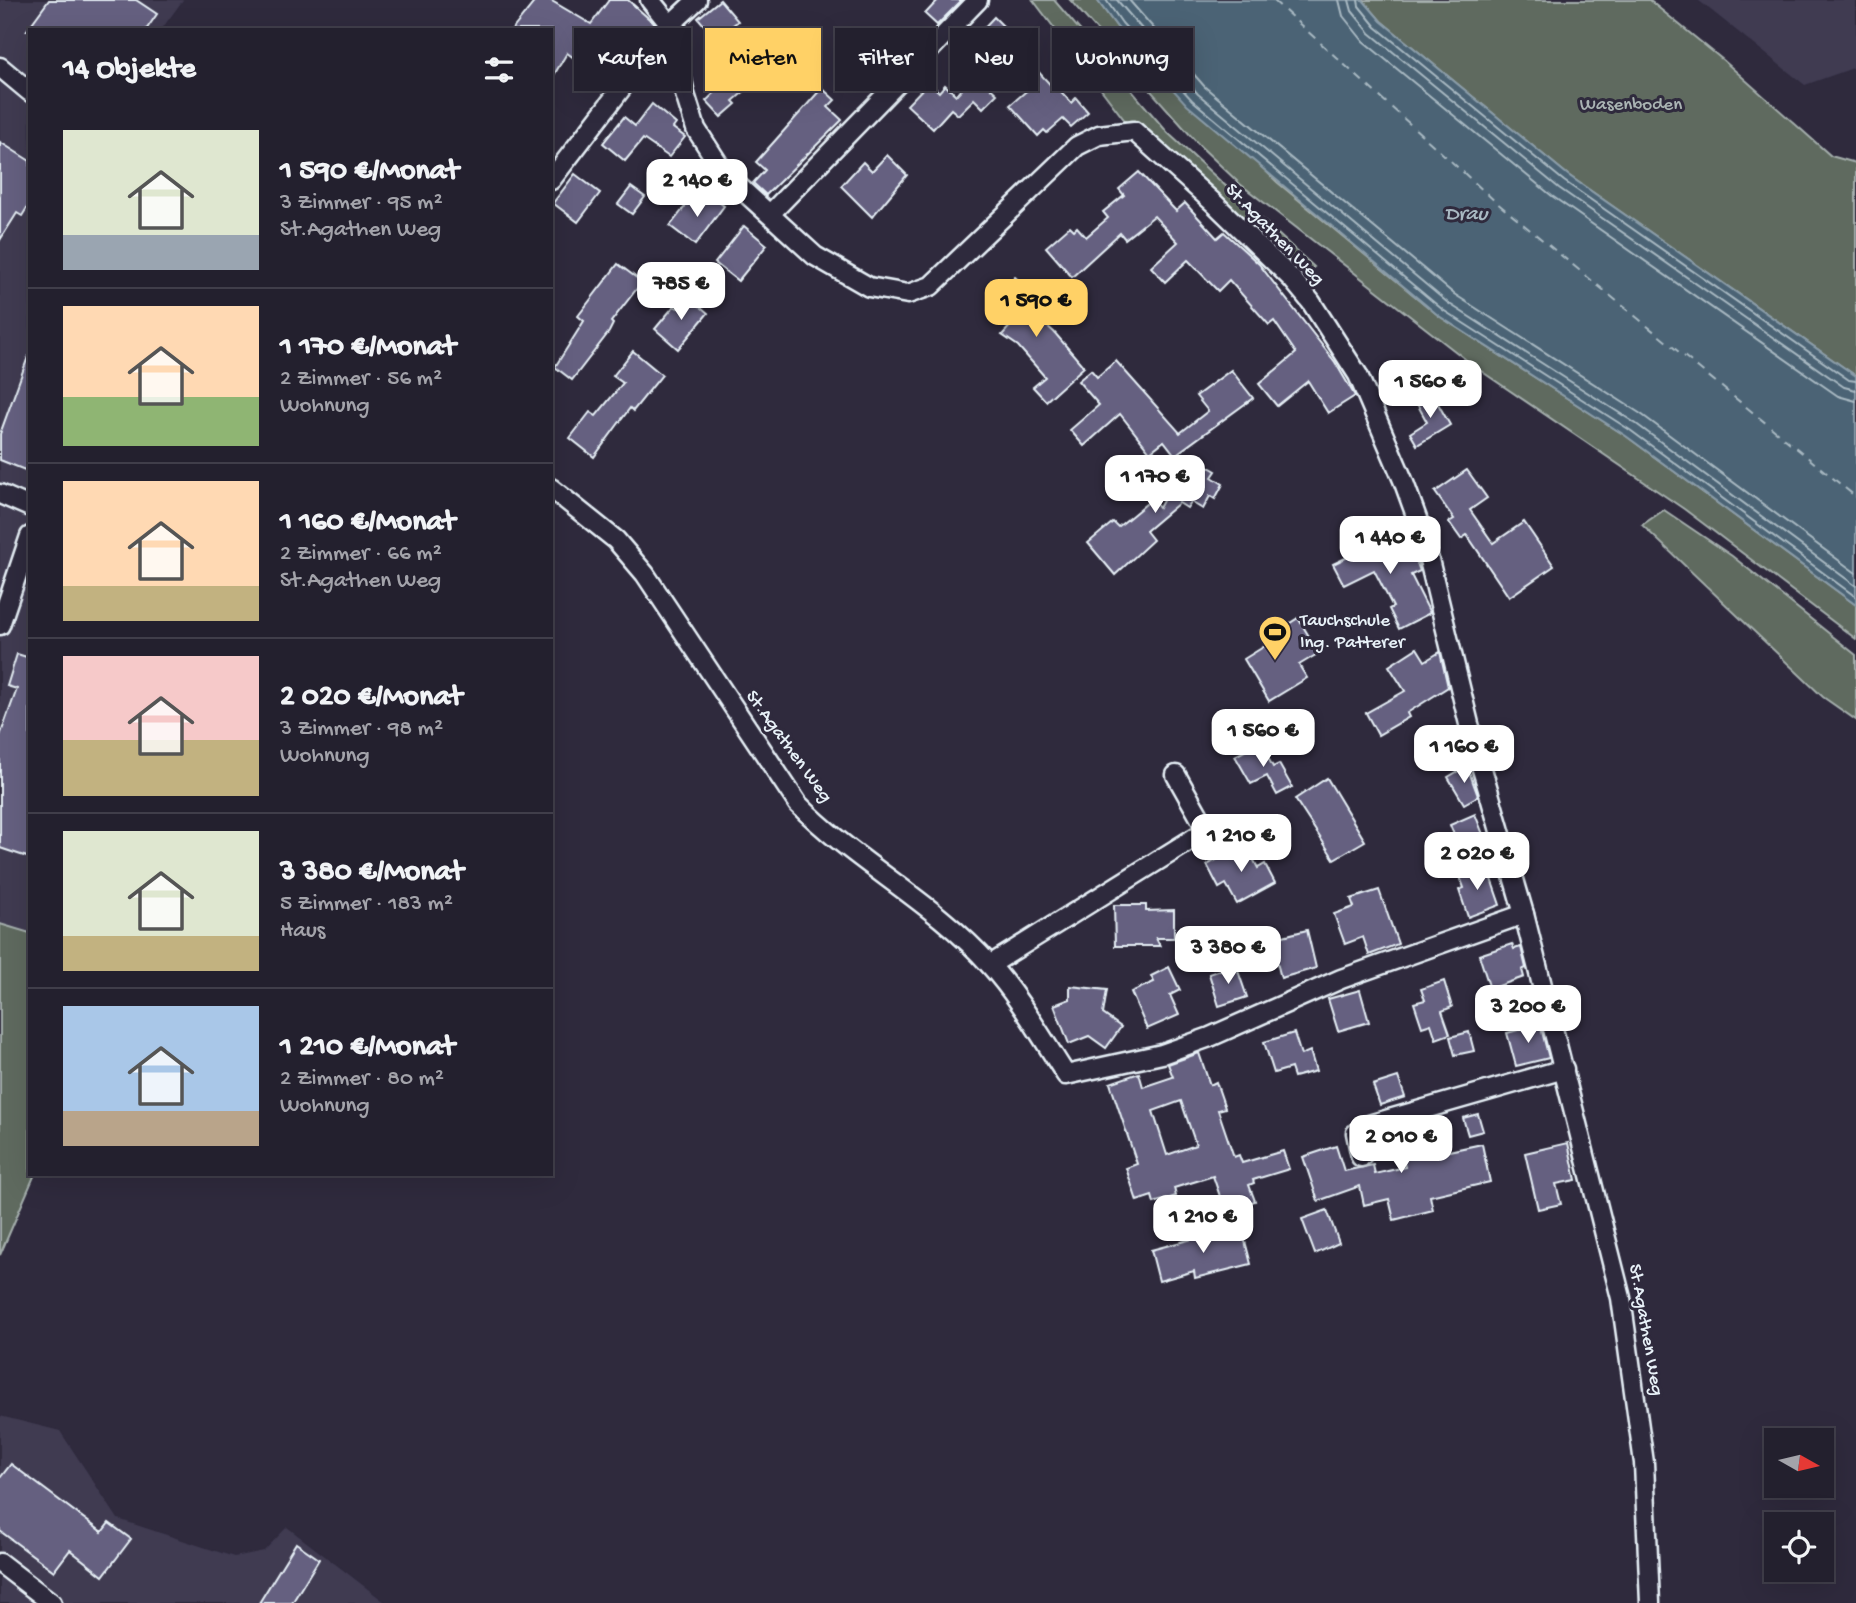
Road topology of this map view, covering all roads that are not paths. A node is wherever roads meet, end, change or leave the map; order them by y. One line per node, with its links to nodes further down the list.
1 (650, 0): 4 (street)
2 (696, 0): 4 (street)
3 (978, 0): 8 (street)
4 (670, 25): 7 (street); 8 (street, St.Agathen Weg)
5 (0, 67): 6 (street)
6 (28, 90)
7 (553, 177)
8 (770, 214): 15 (street, St.Agathen Weg)
9 (553, 490): 16 (street, St.Agathen Weg)
10 (0, 494): 11 (street)
11 (28, 506)
12 (28, 543): 13 (street)
13 (0, 625)
14 (1176, 775): 16 (street)
15 (1524, 915): 16 (street, St.Agathen Weg); 17 (street, St.Agathen Weg)
16 (990, 965)
17 (1564, 1069): 18 (street); 21 (street, St.Agathen Weg)
18 (1361, 1157)
19 (0, 1563): 20 (street)
20 (52, 1603)
21 (1650, 1603)

